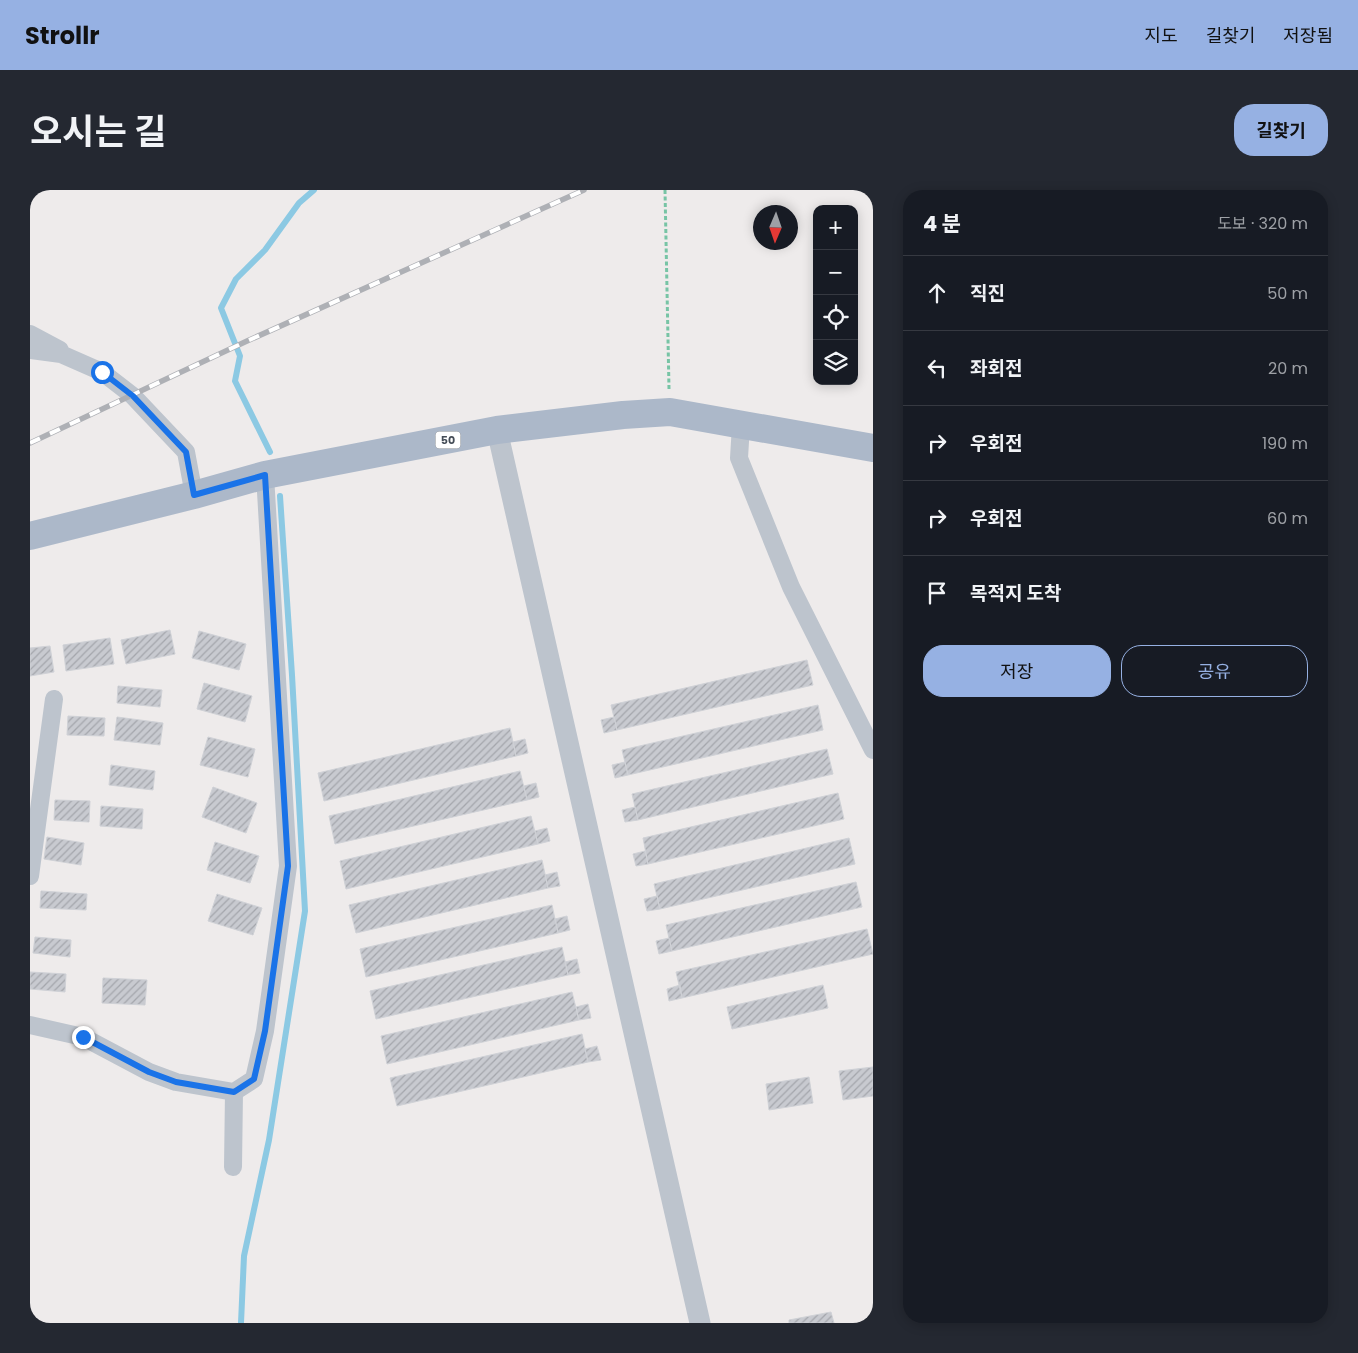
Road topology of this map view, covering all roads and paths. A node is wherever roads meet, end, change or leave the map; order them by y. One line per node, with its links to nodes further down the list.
1 (665, 190): 5 (path)
2 (30, 334): 4 (street)
3 (30, 350): 4 (street)
4 (102, 372): 10 (street)
5 (670, 412): 6 (main road, 50); 7 (main road, 50)
6 (741, 425): 8 (main road, 50); 13 (street)
7 (497, 430): 9 (main road, 50); 18 (street)
8 (873, 448)
9 (265, 475): 10 (main road, 50); 16 (street)
10 (194, 495): 11 (main road, 50)
11 (30, 536)
12 (54, 699): 14 (street)
13 (873, 750)
14 (30, 876)
15 (30, 1025): 16 (street)
16 (234, 1092): 17 (street)
17 (233, 1167)
18 (700, 1323)

